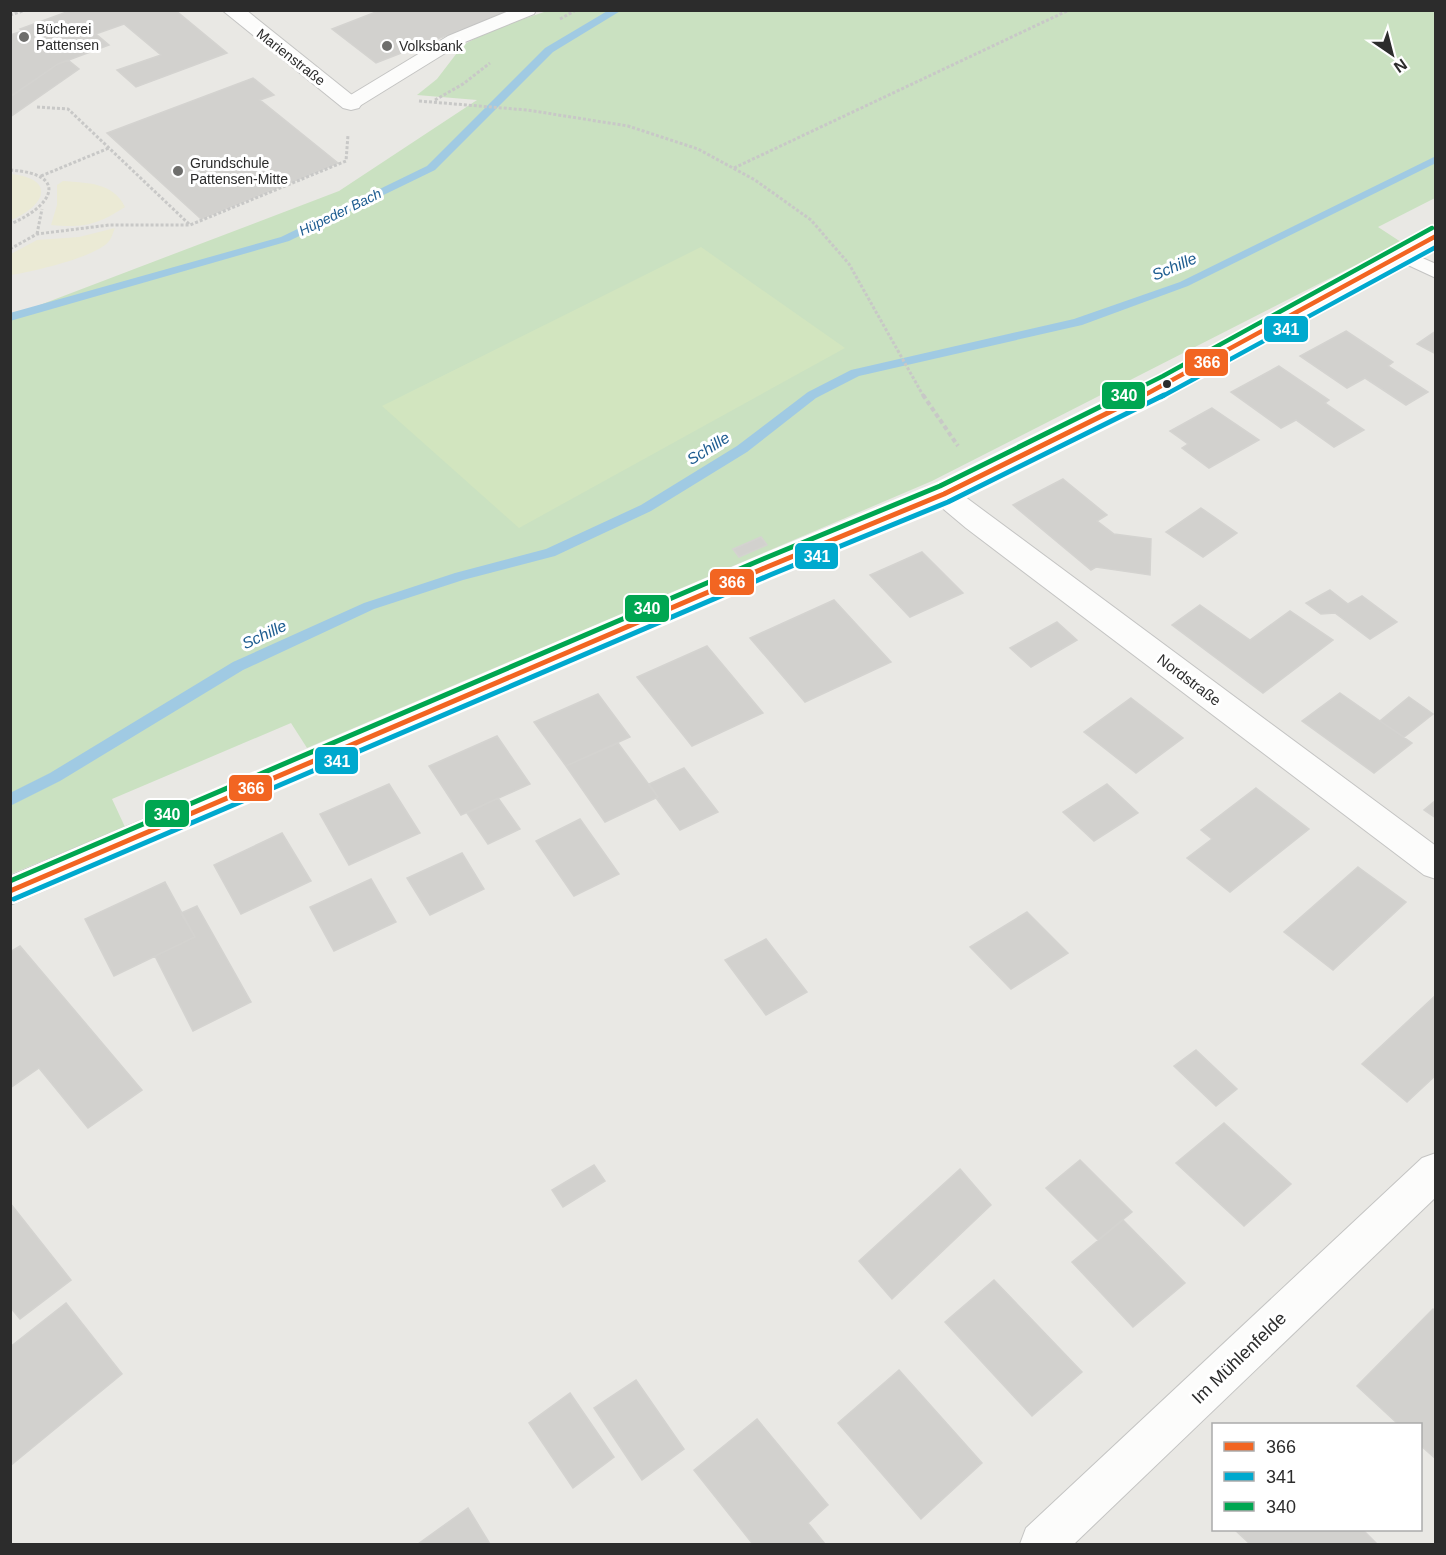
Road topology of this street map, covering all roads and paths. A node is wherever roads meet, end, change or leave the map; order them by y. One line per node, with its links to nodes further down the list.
1 (26, 10): 5 (path)
2 (232, 10): 6 (street, Marienstraße)
3 (528, 10): 6 (lane)
4 (1069, 10): 10 (path)
5 (10, 15)
6 (351, 103): 15 (path)
7 (474, 106): 10 (path)
8 (37, 107): 9 (path)
9 (109, 148): 12 (path); 15 (path)
10 (734, 168): 21 (path)
11 (10, 170): 12 (path)
12 (41, 176): 13 (path)
13 (42, 208): 14 (path); 16 (path)
14 (10, 224)
15 (190, 225): 16 (path)
16 (37, 234): 18 (path)
17 (1436, 236): 19 (street)
18 (10, 249)
19 (1402, 255): 20 (lane); 21 (street)
20 (1436, 272)
21 (987, 472): 22 (street)
22 (944, 494): 23 (street, Nordstraße); 24 (street)
23 (1436, 865)
24 (10, 891)
25 (1436, 1171): 26 (street, Im Mühlenfelde)
26 (1042, 1545)

